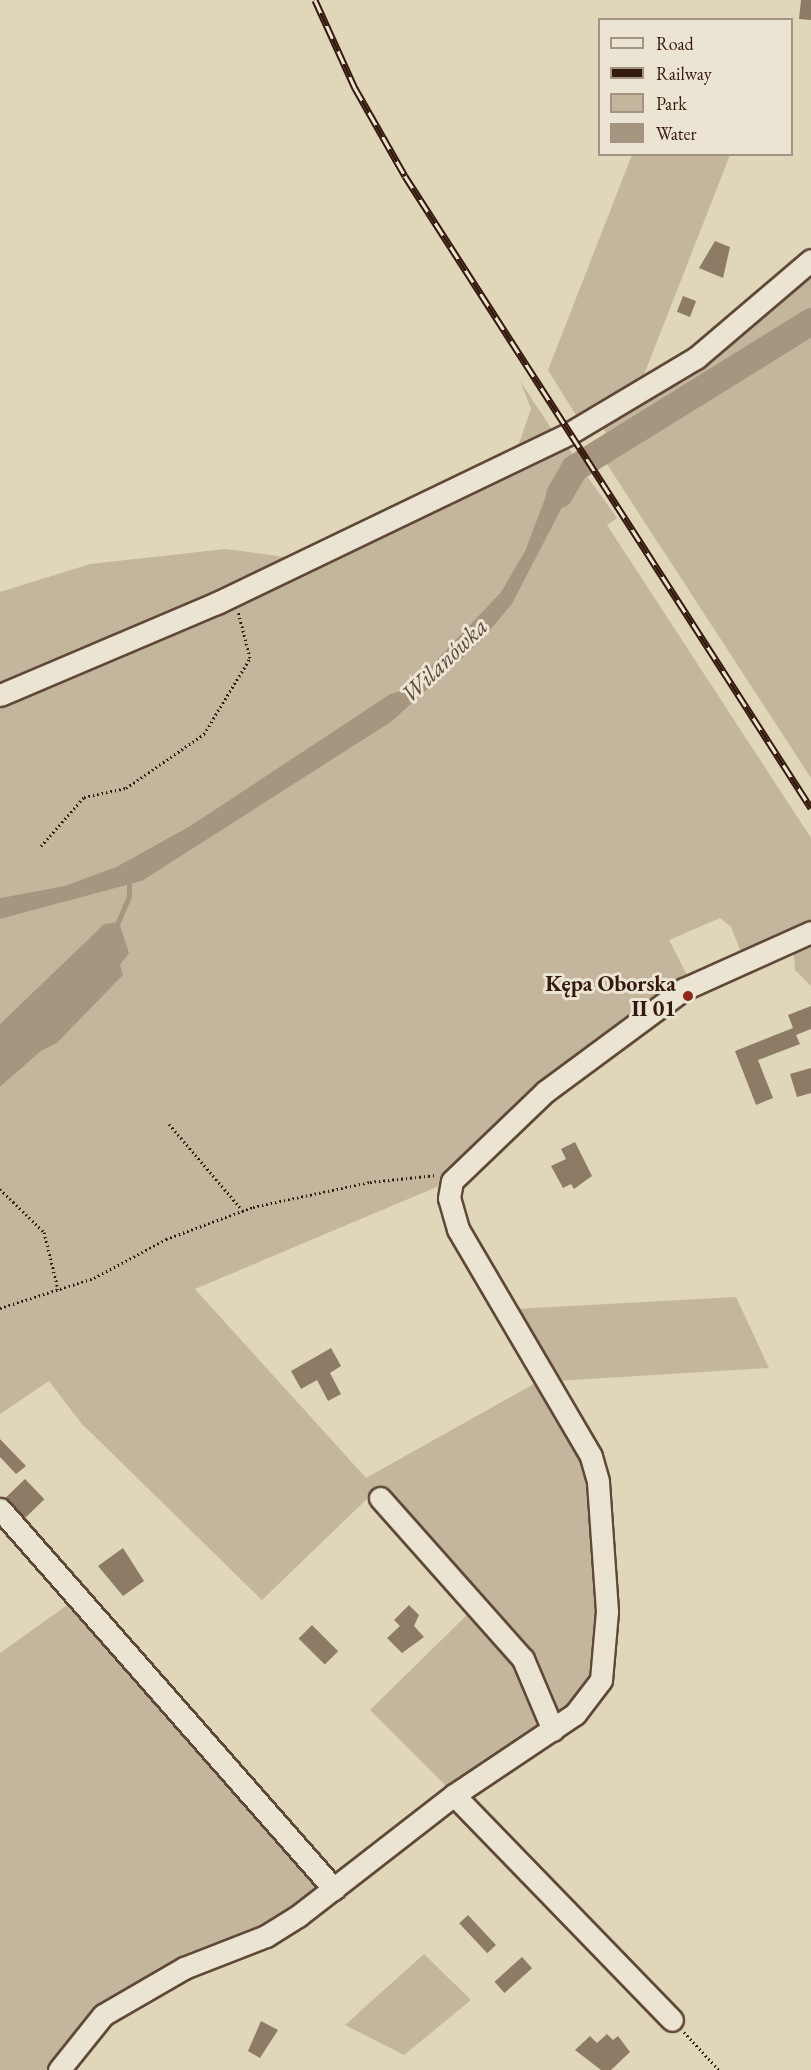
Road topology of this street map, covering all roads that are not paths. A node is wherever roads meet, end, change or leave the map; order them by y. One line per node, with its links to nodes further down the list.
1 (811, 260): 2 (street)
2 (0, 695)
3 (811, 932): 6 (street)
4 (380, 1498): 6 (street)
5 (0, 1509): 8 (street)
6 (553, 1730): 7 (street)
7 (454, 1795): 8 (street); 9 (street)
8 (334, 1889): 10 (street)
9 (672, 2020)
10 (58, 2070)

